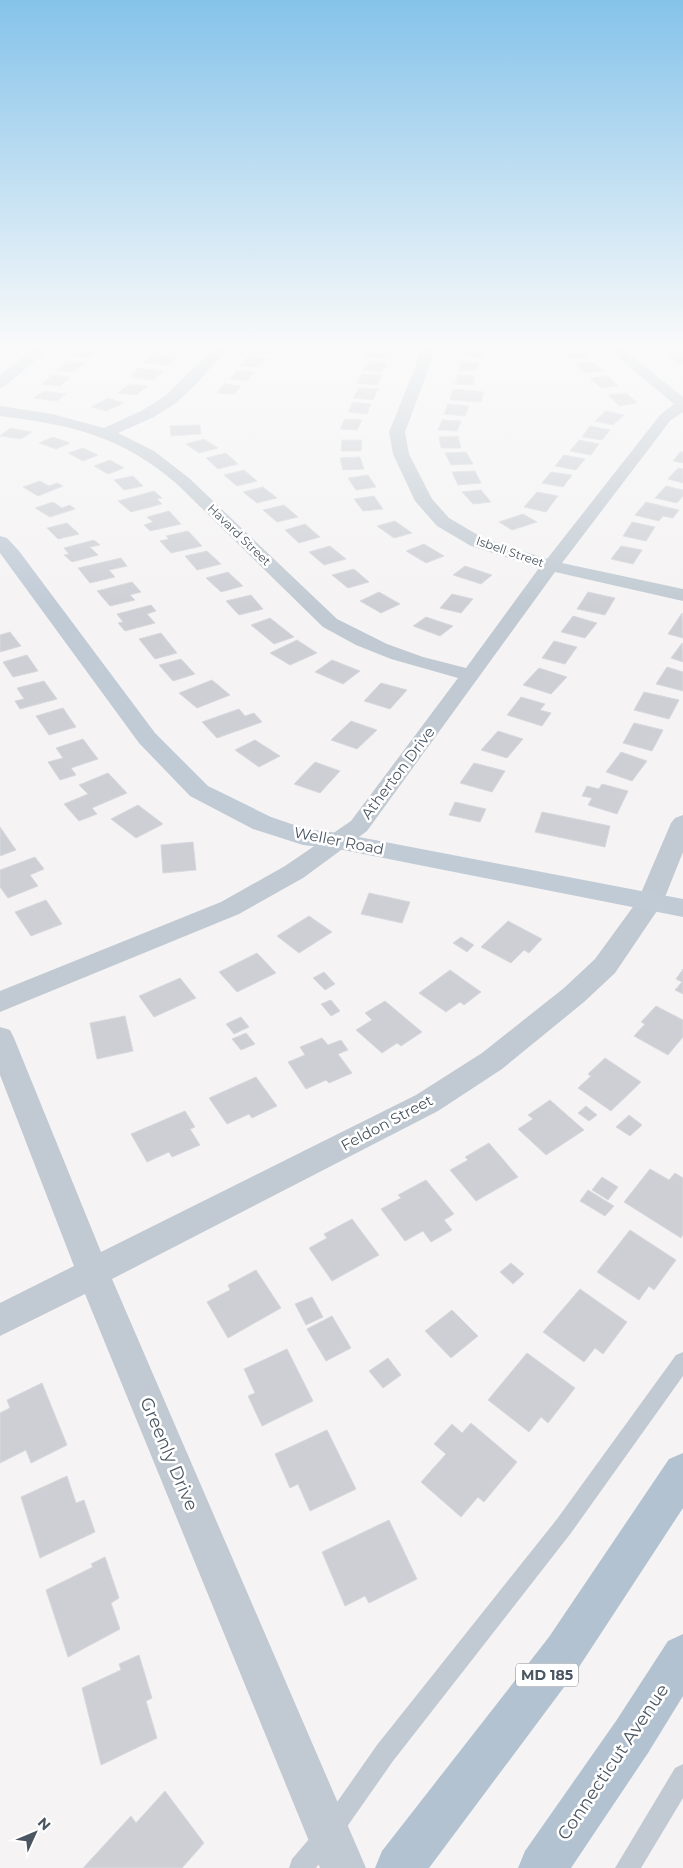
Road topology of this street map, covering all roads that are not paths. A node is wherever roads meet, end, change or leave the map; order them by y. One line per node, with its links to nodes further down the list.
1 (106, 433): 7 (street, Havard Street)
2 (397, 433): 5 (street, Isbell Street)
3 (653, 433): 5 (street, Atherton Drive)
4 (0, 542): 9 (street, Weller Road)
5 (551, 566): 6 (street, Isbell Street); 7 (street, Atherton Drive)
6 (683, 595)
7 (471, 675): 9 (street, Atherton Drive)
8 (683, 823): 10 (street, Feldon Street)
9 (338, 841): 10 (street, Weller Road); 12 (street, Atherton Drive)
10 (650, 902): 11 (street, Weller Road); 14 (street, Feldon Street)
11 (683, 908)
12 (0, 1002)
13 (0, 1038): 14 (street, Greenly Drive)
14 (93, 1273): 15 (street, Feldon Street); 20 (street, Greenly Drive)
15 (0, 1320)
16 (683, 1361): 20 (lane)
17 (683, 1474): 23 (main road, MD 185)
18 (683, 1656): 24 (main road, Connecticut Avenue)
19 (683, 1776): 25 (lane)
20 (329, 1833): 21 (lane); 22 (street, Greenly Drive)
21 (301, 1868)
22 (344, 1868)
23 (399, 1868)
24 (542, 1868)
25 (627, 1868)

